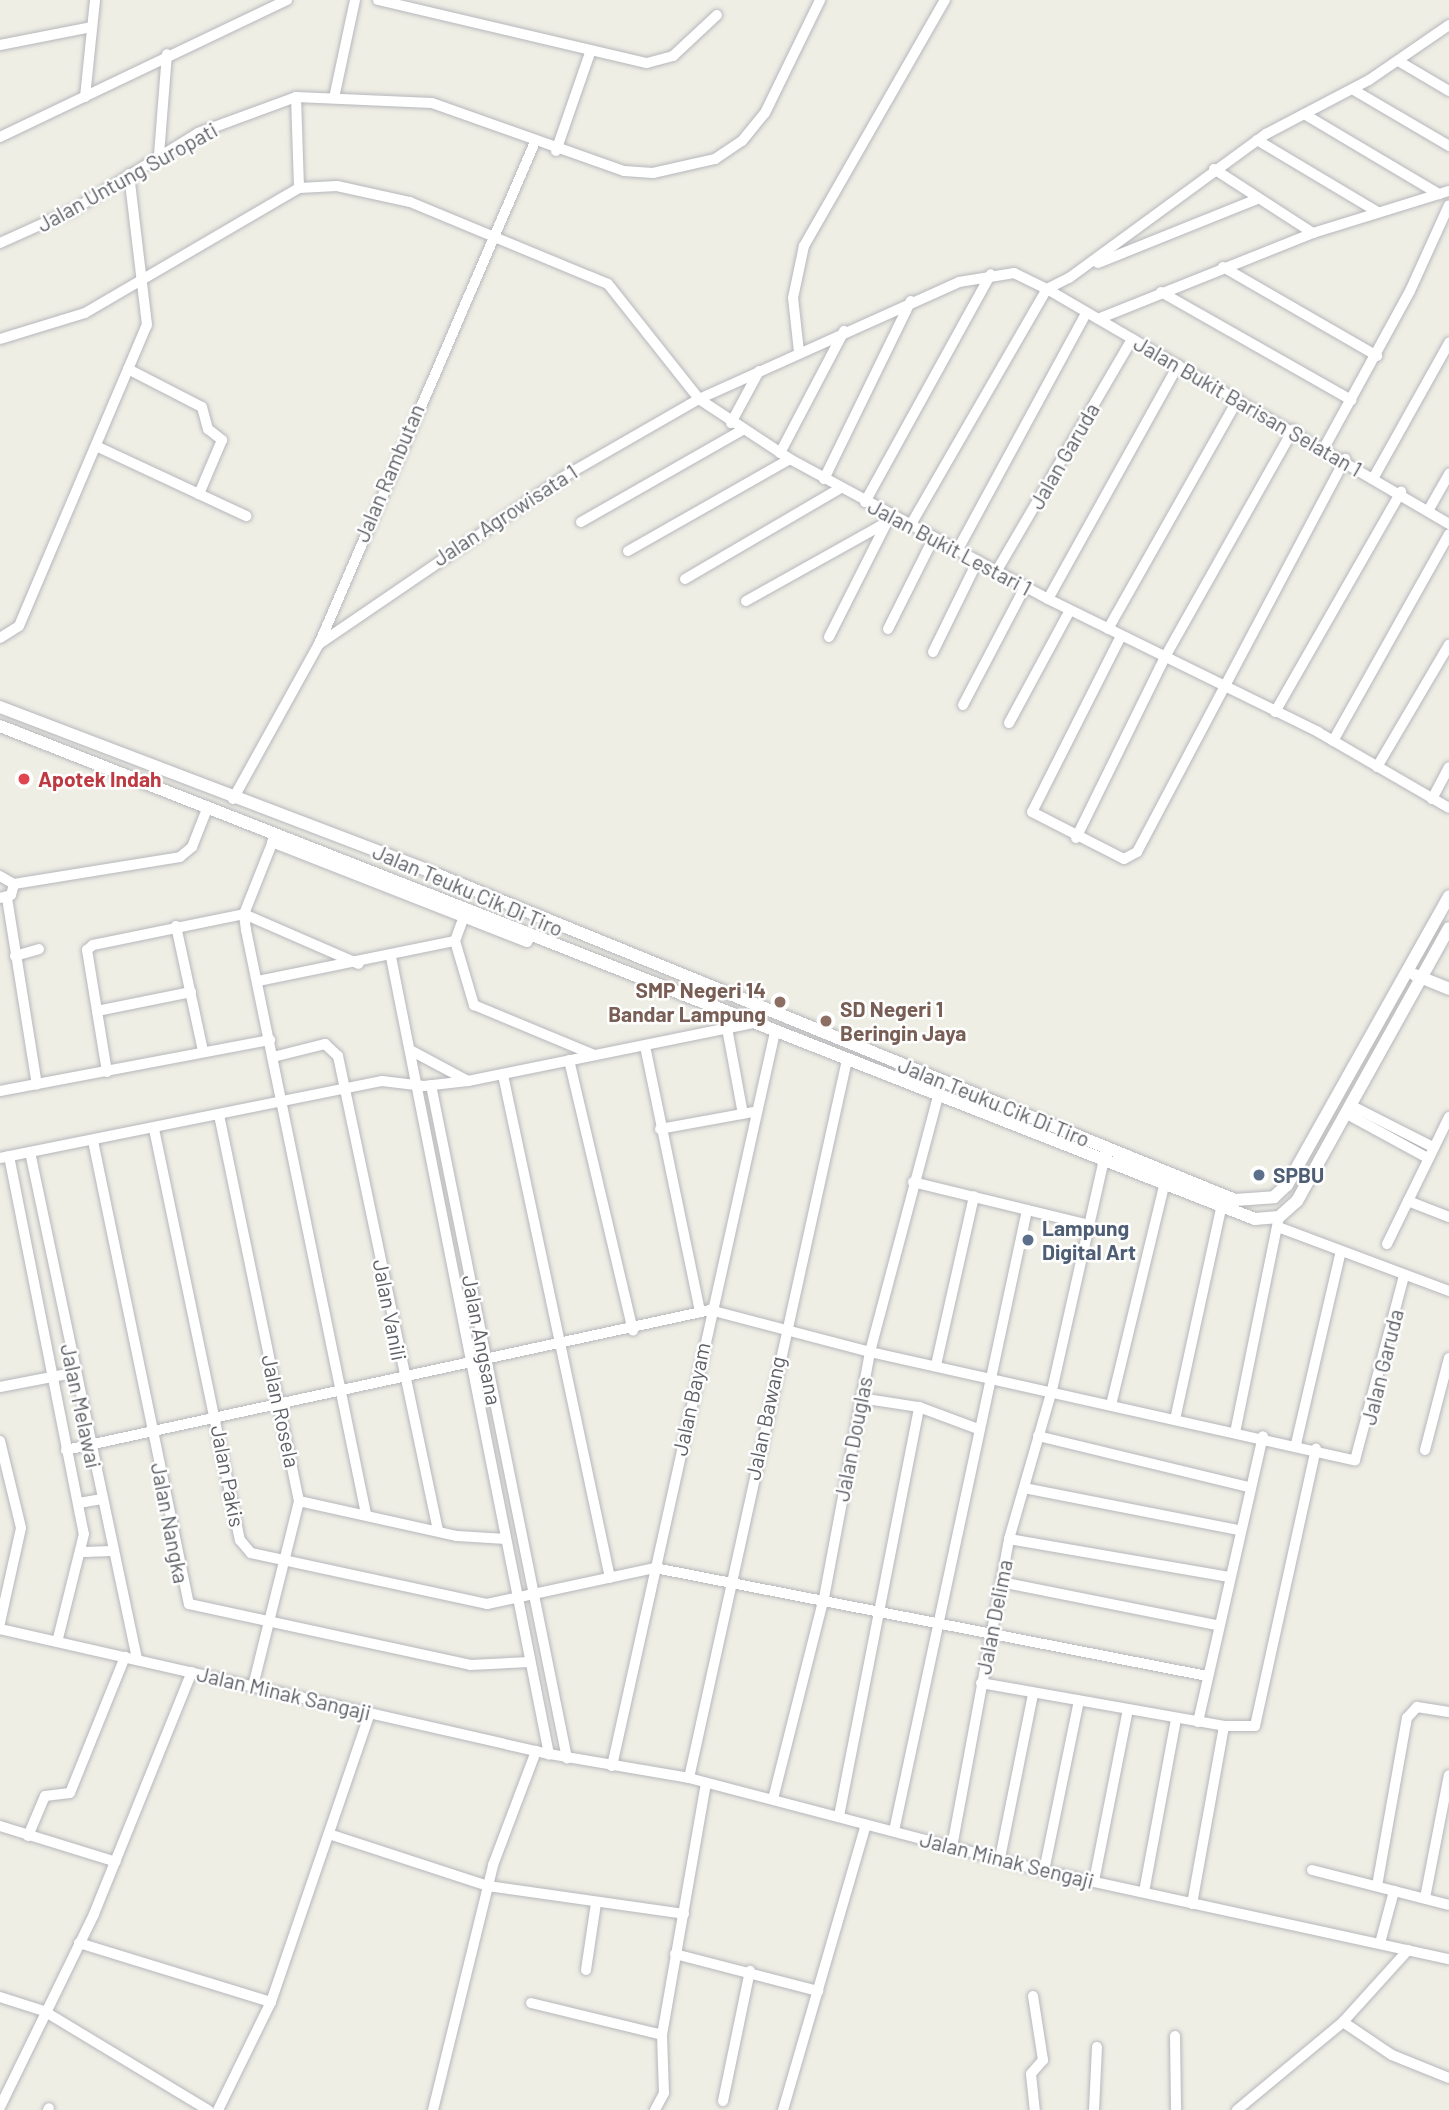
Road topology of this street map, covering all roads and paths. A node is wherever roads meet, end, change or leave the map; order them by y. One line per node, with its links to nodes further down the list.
1 (94, 0): 8 (street)
2 (287, 0): 12 (street)
3 (355, 0): 18 (street)
4 (378, 0): 11 (street)
5 (820, 0): 24 (street, Jalan Untung Suropati)
6 (946, 0): 49 (street)
7 (717, 15): 11 (street)
8 (92, 27): 10 (street); 16 (street)
9 (1446, 32): 13 (street)
10 (0, 45)
11 (590, 53): 24 (street)
12 (167, 54): 16 (street); 25 (street)
13 (1400, 62): 14 (street); 15 (street)
14 (1352, 89): 19 (street); 23 (street)
15 (1449, 91)
16 (85, 97): 20 (street)
17 (296, 97): 18 (street, Jalan Untung Suropati); 25 (street, Jalan Untung Suropati); 28 (street)
18 (334, 98): 22 (street, Jalan Untung Suropati)
19 (1304, 114): 21 (street); 29 (street)
20 (0, 137)
21 (1257, 140): 26 (street); 32 (street)
22 (535, 142): 24 (street, Jalan Untung Suropati); 33 (street, Jalan Rambutan)
23 (1449, 146)
24 (556, 151)
25 (159, 155): 27 (street, Jalan Untung Suropati)
26 (1214, 169): 30 (street); 36 (street)
27 (129, 173): 35 (street, Jalan Untung Suropati); 39 (street)
28 (299, 188): 33 (street, Jalan Bukit Lestari 1); 39 (street)
29 (1444, 192): 32 (street)
30 (1257, 199): 34 (street); 36 (street)
31 (1449, 205): 50 (street)
32 (1376, 211): 34 (street)
33 (495, 233): 54 (street, Jalan Bukit Lestari 1); 95 (street, Jalan Rambutan)
34 (1313, 233): 37 (street)
35 (0, 243)
36 (1088, 267): 40 (street)
37 (1223, 267): 41 (street); 50 (street)
38 (991, 274): 40 (street, Jalan Bukit Barisan Selatan 1); 42 (street, Jalan Agrowisata 1); 71 (street)
39 (139, 283): 46 (street); 52 (street)
40 (1047, 289): 43 (street, Jalan Bukit Barisan Selatan 1); 78 (street)
41 (1161, 292): 44 (street); 56 (street)
42 (911, 301): 45 (street, Jalan Agrowisata 1); 67 (street)
43 (1086, 313): 44 (street, Jalan Bukit Barisan Selatan 1); 82 (street)
44 (1098, 319): 47 (street, Jalan Bukit Barisan Selatan 1)
45 (844, 331): 49 (street, Jalan Agrowisata 1); 62 (street)
46 (0, 339)
47 (1132, 339): 51 (street, Jalan Bukit Barisan Selatan 1); 84 (street, Jalan Garuda)
48 (1449, 343): 66 (street)
49 (799, 352): 53 (street, Jalan Agrowisata 1)
50 (1377, 356): 56 (street)
51 (1178, 365): 55 (street, Jalan Bukit Barisan Selatan 1); 87 (street)
52 (128, 369): 60 (street); 70 (street)
53 (759, 371): 54 (street, Jalan Agrowisata 1); 57 (street)
54 (699, 399): 57 (street, Jalan Bukit Lestari 1); 95 (street, Jalan Agrowisata 1)
55 (1238, 399): 59 (street, Jalan Bukit Barisan Selatan 1); 91 (street)
56 (1350, 400): 61 (street)
57 (731, 423): 58 (street, Jalan Bukit Lestari 1)
58 (742, 430): 62 (street, Jalan Bukit Lestari 1); 75 (street)
59 (1293, 430): 61 (street, Jalan Bukit Barisan Selatan 1); 98 (street)
60 (96, 446): 70 (street); 94 (street)
61 (1324, 448): 63 (street, Jalan Bukit Barisan Selatan 1)
62 (779, 453): 64 (street, Jalan Bukit Lestari 1)
63 (1345, 459): 66 (street, Jalan Bukit Barisan Selatan 1); 99 (street)
64 (790, 460): 67 (street, Jalan Bukit Lestari 1); 81 (street)
65 (1449, 474): 72 (street)
66 (1374, 477): 69 (street, Jalan Bukit Barisan Selatan 1)
67 (824, 479): 68 (street, Jalan Bukit Lestari 1)
68 (841, 488): 71 (street, Jalan Bukit Lestari 1); 85 (street)
69 (1401, 492): 72 (street, Jalan Bukit Barisan Selatan 1); 102 (street)
70 (198, 494): 73 (street)
71 (865, 502): 74 (street, Jalan Bukit Lestari 1)
72 (1428, 511): 76 (street, Jalan Bukit Barisan Selatan 1)
73 (246, 516)
74 (890, 516): 77 (street); 78 (street, Jalan Bukit Lestari 1)
75 (581, 522)
76 (1449, 524)
77 (880, 526): 88 (street); 93 (street)
78 (910, 526): 80 (street, Jalan Bukit Lestari 1)
79 (1449, 534): 105 (street)
80 (933, 539): 82 (street, Jalan Bukit Lestari 1); 90 (street)
81 (628, 551)
82 (957, 551): 83 (street, Jalan Bukit Lestari 1)
83 (977, 562): 84 (street, Jalan Bukit Lestari 1); 97 (street)
84 (996, 572): 86 (street, Jalan Bukit Lestari 1)
85 (685, 579)
86 (1024, 587): 87 (street, Jalan Bukit Lestari 1); 100 (street)
87 (1048, 599): 89 (street, Jalan Bukit Lestari 1)
88 (746, 601)
89 (1070, 610): 91 (street, Jalan Bukit Lestari 1); 103 (street)
90 (888, 629)
91 (1108, 629): 92 (street, Jalan Bukit Lestari 1)
92 (1121, 636): 98 (street, Jalan Bukit Lestari 1); 116 (street)
93 (829, 637)
94 (0, 638)
95 (318, 644): 113 (street, Jalan Rambutan)
96 (1449, 645): 107 (street)
97 (933, 652)
98 (1164, 657): 99 (street, Jalan Bukit Lestari 1); 116 (street)
99 (1220, 687): 102 (street, Jalan Bukit Lestari 1); 116 (street)
100 (963, 705)
101 (0, 707): 106 (street, Jalan Teuku Cik Di Tiro)
102 (1275, 712): 105 (street, Jalan Bukit Lestari 1)
103 (1009, 723)
104 (0, 726): 108 (street, Jalan Teuku Cik Di Tiro)
105 (1333, 741): 107 (street, Jalan Bukit Lestari 1)
106 (108, 749): 108 (street); 109 (street, Jalan Teuku Cik Di Tiro)
107 (1377, 766): 112 (street, Jalan Bukit Lestari 1)
108 (101, 767): 111 (street, Jalan Teuku Cik Di Tiro)
109 (152, 767): 111 (street); 113 (street, Jalan Teuku Cik Di Tiro)
110 (1449, 767): 112 (street)
111 (145, 784): 115 (street, Jalan Teuku Cik Di Tiro)
112 (1432, 799): 114 (street, Jalan Bukit Lestari 1)
113 (233, 800): 124 (street, Jalan Teuku Cik Di Tiro)
114 (1449, 808)
115 (207, 809): 117 (street, Jalan Teuku Cik Di Tiro); 119 (street)
116 (1076, 838)
117 (274, 839): 122 (street); 123 (street, Jalan Teuku Cik Di Tiro)
118 (0, 876): 119 (street)
119 (14, 884): 121 (street)
120 (1449, 895): 133 (street, Jalan Teuku Cik Di Tiro)
121 (3, 898): 130 (street)
122 (244, 914): 125 (street); 132 (street); 135 (street)
123 (465, 914): 127 (street, Jalan Teuku Cik Di Tiro); 128 (street)
124 (526, 915): 127 (street); 138 (street, Jalan Teuku Cik Di Tiro)
125 (176, 926): 137 (street); 140 (street)
126 (1449, 928): 134 (street)
127 (524, 935): 139 (street, Jalan Teuku Cik Di Tiro)
128 (455, 941): 131 (street); 148 (street)
129 (39, 949): 130 (street)
130 (15, 956): 156 (street)
131 (391, 957): 132 (street); 146 (street)
132 (359, 964): 135 (street)
133 (1405, 971): 134 (street); 170 (street, Jalan Teuku Cik Di Tiro)
134 (1420, 977): 136 (street); 163 (street)
135 (258, 981): 144 (street)
136 (1449, 989)
137 (191, 992): 140 (street); 147 (street)
138 (728, 994): 139 (street); 155 (street, Jalan Teuku Cik Di Tiro)
139 (721, 1010): 141 (street, Jalan Teuku Cik Di Tiro)
140 (97, 1011): 152 (street)
141 (753, 1023): 142 (street); 143 (street, Jalan Teuku Cik Di Tiro)
142 (727, 1028): 145 (street); 164 (street)
143 (775, 1032): 151 (street, Jalan Teuku Cik Di Tiro); 164 (street, Jalan Bayam)
144 (270, 1040): 147 (street); 149 (street)
145 (645, 1045): 148 (street); 168 (street)
146 (410, 1050): 154 (street); 157 (street)
147 (203, 1051): 152 (street)
148 (595, 1055): 150 (street)
149 (273, 1056): 159 (street, Jalan Vanili); 162 (street)
150 (569, 1060): 153 (street); 190 (street)
151 (847, 1060): 161 (street, Jalan Teuku Cik Di Tiro); 191 (street, Jalan Bawang)
152 (107, 1072): 156 (street)
153 (503, 1075): 154 (street); 192 (street)
154 (468, 1081): 158 (street)
155 (942, 1081): 161 (street, Jalan Douglas); 170 (street, Jalan Teuku Cik Di Tiro)
156 (37, 1085): 160 (street)
157 (415, 1085): 158 (street); 159 (street); 196 (street)
158 (431, 1085): 195 (street, Jalan Angsana)
159 (345, 1088): 162 (street); 200 (street, Jalan Vanili)
160 (0, 1091)
161 (938, 1094): 175 (street, Jalan Teuku Cik Di Tiro); 176 (street, Jalan Douglas)
162 (283, 1103): 165 (street); 204 (street)
163 (1349, 1110): 171 (street); 174 (street); 183 (street)
164 (749, 1113): 168 (street); 189 (street, Jalan Bayam)
165 (219, 1115): 167 (street); 207 (street, Jalan Rosela)
166 (1449, 1117): 171 (street)
167 (154, 1129): 169 (street); 210 (street, Jalan Pakis)
168 (660, 1129): 189 (street)
169 (93, 1141): 172 (street); 213 (street, Jalan Nangka)
170 (1106, 1146): 175 (street, Jalan Delima)
171 (1431, 1146): 174 (street)
172 (30, 1152): 173 (street); 198 (street, Jalan Melawai)
173 (5, 1157): 199 (street, Jalan Melawai)
174 (1426, 1157): 179 (street)
175 (1103, 1160): 177 (street, Jalan Teuku Cik Di Tiro); 184 (street, Jalan Delima)
176 (913, 1182): 178 (street); 193 (street, Jalan Douglas)
177 (1164, 1186): 180 (street, Jalan Teuku Cik Di Tiro); 206 (street)
178 (974, 1196): 181 (street); 197 (street)
179 (1408, 1200): 182 (street); 185 (street)
180 (1221, 1209): 183 (street, Jalan Teuku Cik Di Tiro); 209 (street)
181 (1027, 1210): 184 (street); 201 (street)
182 (1449, 1217)
183 (1279, 1222): 186 (street); 211 (street)
184 (1090, 1225): 203 (street, Jalan Delima)
185 (1387, 1244)
186 (1341, 1251): 187 (street); 218 (street)
187 (1405, 1276): 188 (street); 219 (street, Jalan Garuda)
188 (1449, 1291)
189 (705, 1311): 190 (street, Jalan Angsana); 191 (street); 235 (street, Jalan Bayam)
190 (633, 1331): 192 (street, Jalan Angsana)
191 (783, 1332): 193 (street); 238 (street, Jalan Bawang)
192 (563, 1345): 195 (street, Jalan Angsana); 237 (street)
193 (870, 1352): 197 (street); 205 (street, Jalan Douglas)
194 (1449, 1358): 221 (street)
195 (486, 1359): 196 (street, Jalan Angsana); 240 (street, Jalan Angsana)
196 (467, 1363): 200 (street, Jalan Angsana); 230 (street)
197 (936, 1365): 201 (street)
198 (74, 1373): 199 (street); 217 (street, Jalan Melawai)
199 (51, 1377): 202 (street); 220 (street, Jalan Melawai)
200 (403, 1377): 204 (street, Jalan Angsana); 229 (street, Jalan Vanili)
201 (992, 1377): 203 (street); 212 (street)
202 (0, 1387)
203 (1052, 1390): 206 (street); 214 (street, Jalan Delima)
204 (340, 1391): 207 (street, Jalan Angsana); 227 (street)
205 (860, 1398): 208 (street); 241 (street, Jalan Douglas)
206 (1112, 1401): 209 (street)
207 (279, 1403): 210 (street, Jalan Angsana); 225 (street, Jalan Rosela)
208 (919, 1407): 212 (street); 243 (street)
209 (1176, 1415): 211 (street)
210 (216, 1416): 213 (street, Jalan Angsana); 234 (street, Jalan Pakis)
211 (1236, 1428): 215 (street)
212 (978, 1429): 245 (street)
213 (152, 1430): 217 (street, Jalan Angsana); 246 (street, Jalan Nangka)
214 (1038, 1436): 222 (street); 223 (street, Jalan Delima)
215 (1263, 1436): 218 (street); 222 (street)
216 (0, 1441): 244 (street)
217 (88, 1444): 220 (street, Jalan Angsana); 224 (street, Jalan Melawai)
218 (1296, 1444): 219 (street)
219 (1316, 1449): 265 (street)
220 (66, 1450): 226 (street, Jalan Melawai)
221 (1424, 1450)
222 (1249, 1487): 228 (street)
223 (1024, 1488): 228 (street); 231 (street, Jalan Delima)
224 (102, 1499): 226 (street); 232 (street, Jalan Melawai)
225 (299, 1501): 227 (street); 234 (street)
226 (79, 1503): 233 (street, Jalan Melawai)
227 (366, 1514): 229 (street)
228 (1239, 1530): 236 (street)
229 (438, 1532): 230 (street)
230 (506, 1539): 242 (street)
231 (1009, 1539): 236 (street); 239 (street, Jalan Delima)
232 (113, 1551): 233 (street); 252 (street, Jalan Melawai)
233 (84, 1552): 250 (street, Jalan Melawai)
234 (285, 1559): 242 (street, Jalan Pakis); 246 (street)
235 (654, 1568): 237 (street); 238 (street); 269 (street, Jalan Bayam)
236 (1228, 1577): 247 (street)
237 (610, 1578): 240 (street)
238 (730, 1582): 241 (street); 271 (street, Jalan Bawang)
239 (1001, 1582): 247 (street); 249 (street, Jalan Delima)
240 (533, 1594): 242 (street); 268 (street, Jalan Angsana)
241 (824, 1598): 243 (street); 273 (street, Jalan Douglas)
242 (516, 1601): 253 (street)
243 (879, 1612): 245 (street); 274 (street)
244 (0, 1623)
245 (938, 1623): 249 (street); 277 (street)
246 (267, 1624): 253 (street, Jalan Nangka); 257 (street)
247 (1217, 1625): 255 (street)
248 (0, 1629): 250 (street, Jalan Minak Sangaji)
249 (990, 1634): 255 (street); 256 (street, Jalan Delima)
250 (57, 1642): 251 (street, Jalan Minak Sangaji)
251 (125, 1657): 252 (street, Jalan Minak Sangaji); 279 (street)
252 (136, 1659): 254 (street, Jalan Minak Sangaji)
253 (529, 1662): 267 (street)
254 (191, 1672): 257 (street, Jalan Minak Sangaji); 282 (street)
255 (1207, 1676): 264 (street)
256 (981, 1683): 258 (street); 280 (street, Jalan Delima)
257 (253, 1686): 262 (street, Jalan Minak Sangaji)
258 (1033, 1694): 259 (street); 281 (street)
259 (1079, 1701): 260 (street); 284 (street)
260 (1128, 1710): 263 (street); 285 (street)
261 (1449, 1712): 287 (street)
262 (370, 1713): 266 (street, Jalan Minak Sangaji); 278 (street)
263 (1176, 1719): 264 (street); 289 (street)
264 (1198, 1722): 265 (street)
265 (1224, 1726): 292 (street)
266 (536, 1751): 267 (street, Jalan Minak Sangaji); 286 (street)
267 (549, 1754): 268 (street, Jalan Minak Sangaji)
268 (567, 1758): 269 (street, Jalan Minak Sengaji)
269 (612, 1766): 271 (street, Jalan Minak Sengaji)
270 (1449, 1775): 290 (street)
271 (689, 1778): 272 (street, Jalan Minak Sengaji)
272 (706, 1784): 273 (street, Jalan Minak Sengaji); 294 (street)
273 (773, 1799): 274 (street, Jalan Minak Sengaji)
274 (839, 1816): 275 (street, Jalan Minak Sengaji)
275 (866, 1825): 277 (street, Jalan Minak Sengaji); 302 (street)
276 (0, 1826): 279 (street)
277 (894, 1831): 280 (street, Jalan Minak Sengaji)
278 (329, 1834): 286 (street); 305 (street)
279 (28, 1836): 282 (street)
280 (952, 1847): 281 (street, Jalan Minak Sengaji)
281 (1000, 1858): 284 (street, Jalan Minak Sengaji)
282 (116, 1862): 295 (street)
283 (1312, 1870): 287 (street)
284 (1044, 1871): 285 (street, Jalan Minak Sengaji)
285 (1094, 1881): 289 (street, Jalan Minak Sengaji)
286 (488, 1886): 291 (street); 318 (street)
287 (1377, 1886): 288 (street)
288 (1394, 1891): 290 (street); 296 (street)
289 (1144, 1892): 292 (street, Jalan Minak Sengaji)
290 (1425, 1898): 293 (street)
291 (596, 1903): 294 (street); 300 (street)
292 (1192, 1904): 296 (street, Jalan Minak Sengaji)
293 (1449, 1905)
294 (684, 1914): 298 (street)
295 (79, 1943): 305 (street); 307 (street)
296 (1380, 1943): 297 (street, Jalan Minak Sengaji)
297 (1408, 1950): 299 (street, Jalan Minak Sengaji); 308 (street)
298 (675, 1954): 301 (street); 309 (street)
299 (1449, 1959)
300 (586, 1970)
301 (750, 1971): 302 (street); 313 (street)
302 (818, 1991): 319 (street)
303 (1033, 1996): 320 (street)
304 (0, 1997): 307 (street)
305 (271, 2002): 317 (street)
306 (531, 2003): 309 (street)
307 (44, 2011): 314 (street); 316 (street)
308 (1343, 2022): 312 (street); 323 (street)
309 (662, 2035): 315 (street)
310 (1175, 2036): 322 (street)
311 (1097, 2047): 321 (street)
312 (1449, 2078)
313 (723, 2101)
314 (0, 2107)
315 (660, 2108)
316 (208, 2110)
317 (218, 2110)
318 (433, 2110)
319 (783, 2110)
320 (1035, 2110)
321 (1094, 2110)
322 (1176, 2110)
323 (1237, 2110)

